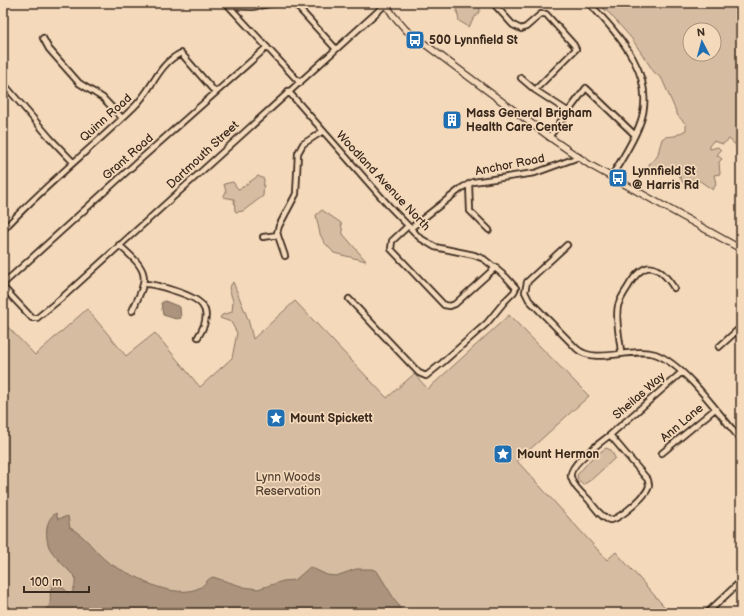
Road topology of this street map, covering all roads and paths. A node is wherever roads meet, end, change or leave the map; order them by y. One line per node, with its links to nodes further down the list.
1 (275, 3): 5 (street)
2 (294, 3): 9 (street)
3 (493, 3): 13 (street)
4 (589, 3): 19 (street)
5 (228, 4): 8 (street)
6 (386, 4): 9 (street, Dartmouth Street); 20 (main road)
7 (42, 38): 17 (street)
8 (267, 47): 11 (street); 14 (street, Grant Road)
9 (336, 49): 11 (street, Dartmouth Street)
10 (522, 78): 13 (street)
11 (300, 82): 15 (street, Dartmouth Street)
12 (3, 83): 22 (street)
13 (535, 90): 16 (street)
14 (215, 92): 17 (street, Quinn Road); 36 (street, Grant Road)
15 (288, 92): 18 (street, Woodland Avenue North); 31 (street, Dartmouth Street)
16 (569, 112): 19 (street); 20 (street)
17 (122, 118): 22 (street, Quinn Road)
18 (323, 131): 26 (street, Woodland Avenue North); 28 (street)
19 (635, 135): 23 (street)
20 (549, 137): 21 (main road)
21 (579, 157): 23 (main road); 24 (street, Anchor Road)
22 (72, 162): 25 (street, Quinn Road)
23 (611, 178): 32 (main road)
24 (469, 184): 26 (street, Anchor Road); 27 (street)
25 (4, 227)
26 (410, 227): 34 (street, Woodland Avenue North); 34 (street, Anchor Road)
27 (489, 230)
28 (278, 235): 29 (street); 33 (street)
29 (263, 237)
30 (567, 245): 43 (street)
31 (119, 246): 35 (street); 36 (street, Dartmouth Street)
32 (741, 249)
33 (285, 256)
34 (496, 267): 38 (street, Woodland Avenue North)
35 (145, 284): 39 (street); 41 (street)
36 (3, 286)
37 (674, 288): 43 (street)
38 (349, 299)
39 (132, 311)
40 (741, 327): 42 (street)
41 (198, 337)
42 (719, 347)
43 (621, 353): 44 (street)
44 (682, 372): 45 (street); 46 (street, Sheilas Way)
45 (715, 409): 47 (street); 48 (street, Ann Lane)
46 (610, 435): 46 (street, Sheilas Way)
47 (741, 440)
48 (662, 453)
49 (741, 581): 50 (street)
50 (712, 609): 51 (street); 52 (street)
51 (707, 613)
52 (716, 613)

